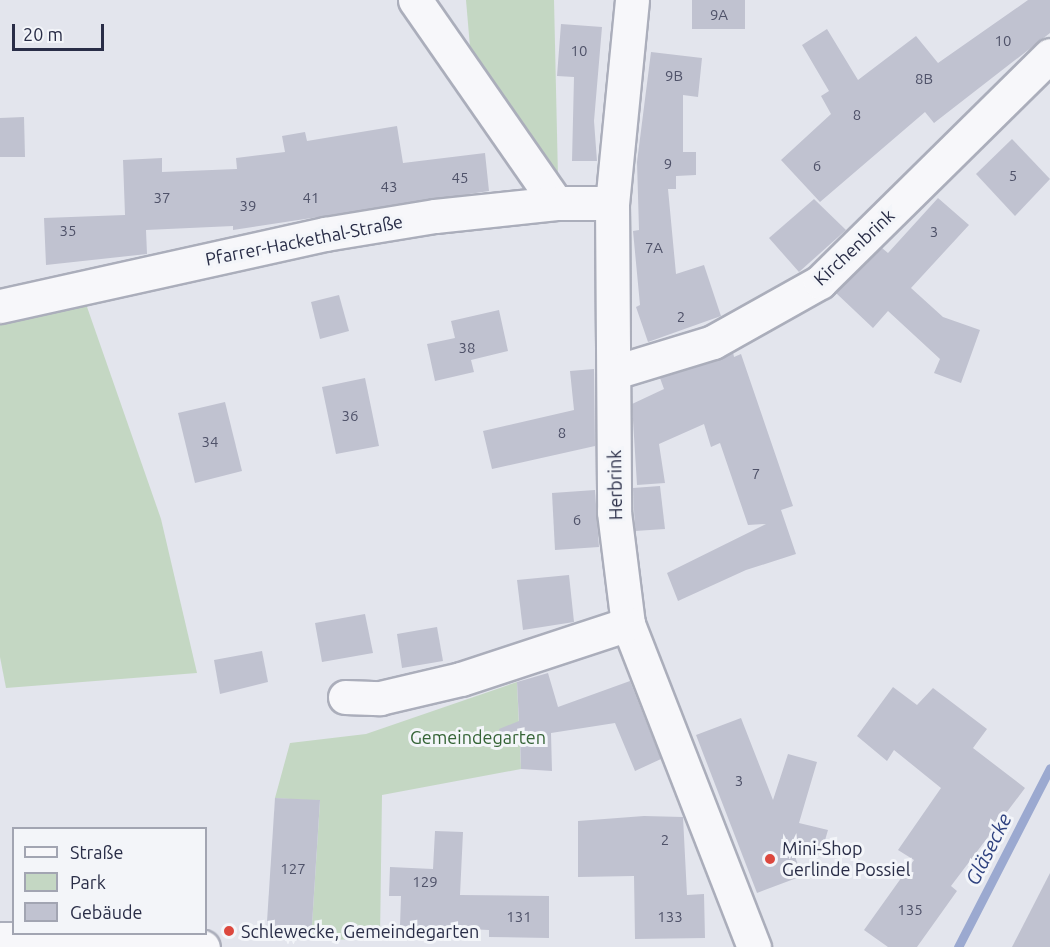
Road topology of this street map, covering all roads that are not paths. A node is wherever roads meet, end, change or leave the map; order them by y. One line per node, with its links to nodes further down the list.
1 (415, 0): 4 (street)
2 (632, 0): 5 (street, Herbrink)
3 (1050, 56): 7 (street, Kirchenbrink)
4 (556, 203): 5 (street, Pfarrer-Hackethal-Straße); 6 (street, Pfarrer-Hackethal-Straße)
5 (612, 203): 7 (street, Herbrink)
6 (0, 306)
7 (615, 372): 8 (street, Herbrink)
8 (628, 624): 9 (street); 13 (street, Herbrink)
9 (345, 697)
10 (0, 939): 11 (street)
11 (123, 945): 12 (street)
12 (203, 947)
13 (754, 947)

